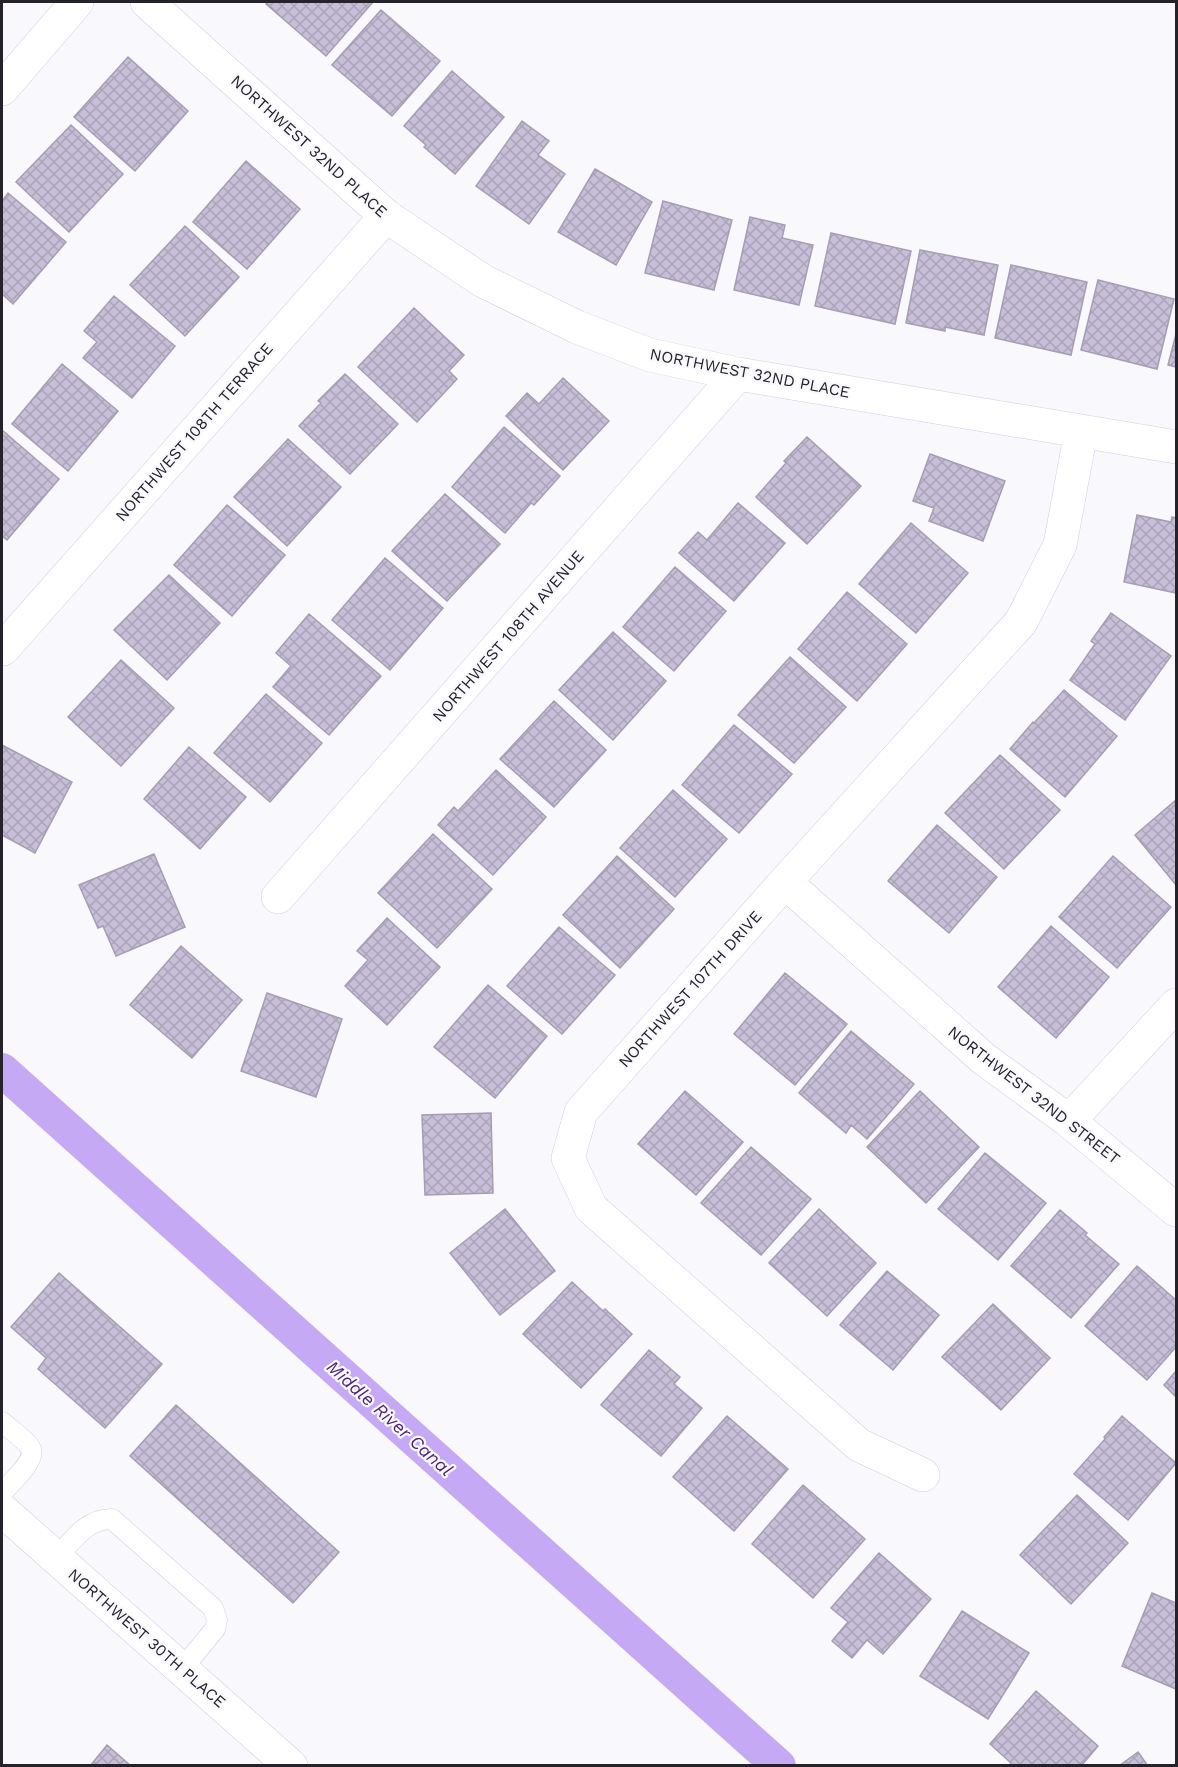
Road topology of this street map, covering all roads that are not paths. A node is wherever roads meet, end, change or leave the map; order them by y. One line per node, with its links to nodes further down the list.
1 (77, 2): 3 (street)
2 (147, 2): 4 (street, NORTHWEST 32ND PLACE)
3 (2, 89)
4 (386, 216): 5 (street, NORTHWEST 32ND PLACE); 8 (street, NORTHWEST 108TH TERRACE)
5 (738, 374): 6 (street, NORTHWEST 32ND PLACE); 10 (street, NORTHWEST 108TH AVENUE)
6 (1081, 432): 7 (street, NORTHWEST 32ND PLACE); 9 (street, NORTHWEST 107TH DRIVE)
7 (1176, 447)
8 (3, 649)
9 (785, 882): 12 (street, NORTHWEST 32ND STREET); 15 (street, NORTHWEST 107TH DRIVE)
10 (278, 897)
11 (1176, 1005): 12 (street)
12 (1069, 1121): 13 (street, NORTHWEST 32ND STREET)
13 (1176, 1209)
14 (2, 1422): 16 (lane)
15 (923, 1475)
16 (2, 1493)
17 (2, 1510): 18 (street, NORTHWEST 30TH PLACE)
18 (56, 1558): 19 (street, NORTHWEST 30TH PLACE); 19 (lane)
19 (182, 1669): 20 (street, NORTHWEST 30TH PLACE)
20 (291, 1766)

